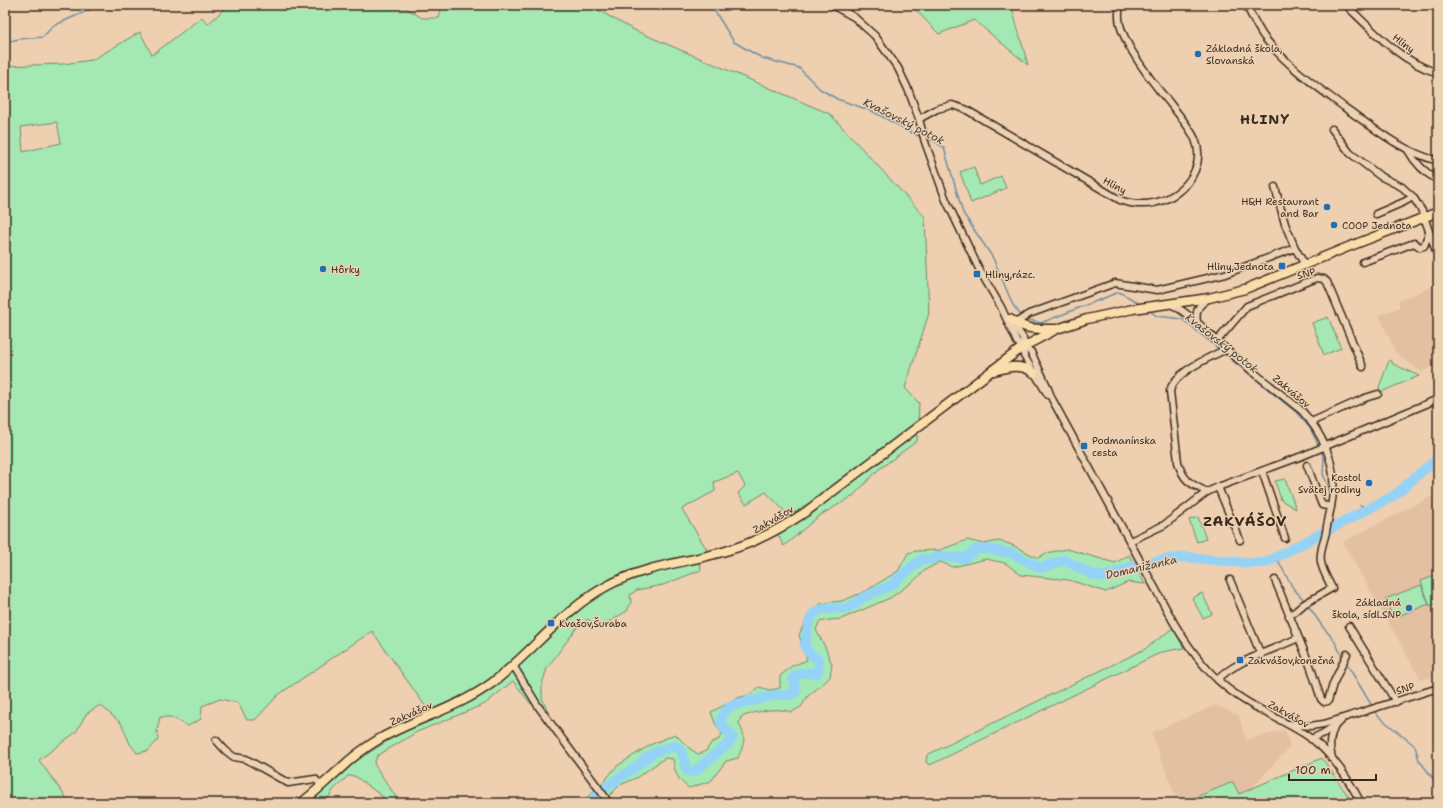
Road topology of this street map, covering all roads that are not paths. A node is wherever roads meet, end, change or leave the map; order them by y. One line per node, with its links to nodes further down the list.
1 (832, 5): 6 (street)
2 (1120, 5): 6 (street, Hliny)
3 (1246, 5): 8 (street)
4 (1346, 5): 5 (street, Hliny)
5 (1438, 73)
6 (918, 119): 23 (street)
7 (1332, 129): 12 (street)
8 (1408, 150): 9 (street); 10 (street)
9 (1438, 161)
10 (1438, 180)
11 (1275, 187): 17 (street)
12 (1413, 197): 14 (street); 15 (street)
13 (1438, 212): 15 (main road)
14 (1376, 214)
15 (1424, 216): 16 (street); 20 (main road)
16 (1429, 232): 18 (street); 19 (street)
17 (1296, 248): 20 (street); 24 (street)
18 (1438, 257)
19 (1363, 262)
20 (1305, 264): 21 (main road)
21 (1209, 298): 22 (main road); 25 (street)
22 (1171, 304): 25 (street, Zakvášov); 26 (main road)
23 (1001, 307): 24 (street); 28 (street)
24 (1013, 321): 26 (main road); 28 (street)
25 (1197, 322): 27 (street, Zakvášov)
26 (1057, 329): 28 (main road, Zakvášov)
27 (1217, 341): 29 (street, Zakvášov); 30 (street, SNP)
28 (1023, 347): 31 (main road, Zakvášov); 32 (street); 35 (street)
29 (1222, 350): 36 (street, Zakvášov); 41 (street)
30 (1362, 366)
31 (989, 372): 32 (main road); 53 (main road, Zakvášov)
32 (1034, 373): 35 (street)
33 (1378, 394): 36 (street)
34 (1438, 398): 37 (street)
35 (1052, 399): 45 (street, Zakvášov)
36 (1311, 422): 37 (street, Zakvášov)
37 (1322, 447): 39 (street); 42 (street, Zakvášov)
38 (1307, 465): 42 (street)
39 (1262, 471): 40 (street); 43 (street)
40 (1218, 487): 41 (street); 44 (street)
41 (1207, 492): 45 (street)
42 (1331, 507): 48 (street, Zakvášov)
43 (1285, 538)
44 (1240, 540)
45 (1130, 541): 54 (street, Zakvášov)
46 (1230, 580): 52 (street)
47 (1275, 580): 48 (street)
48 (1289, 616): 50 (street)
49 (1349, 626): 56 (street)
50 (1298, 638): 51 (street); 52 (street)
51 (1347, 654)
52 (1261, 655): 54 (street)
53 (513, 665): 64 (main road, Zakvášov); 65 (street)
54 (1218, 680): 58 (street, Zakvášov)
55 (1438, 688): 56 (street, SNP)
56 (1396, 702): 57 (street, SNP)
57 (1345, 718): 59 (street); 60 (street)
58 (1287, 724): 59 (street); 61 (street, Zakvášov)
59 (1324, 724): 61 (street)
60 (1336, 725): 61 (street); 63 (street)
61 (1311, 738): 63 (street, Zakvášov)
62 (216, 740): 64 (street)
63 (1332, 758): 67 (street, Zakvášov)
64 (322, 786): 66 (main road, Zakvášov)
65 (606, 800)
66 (301, 803)
67 (1360, 803)

